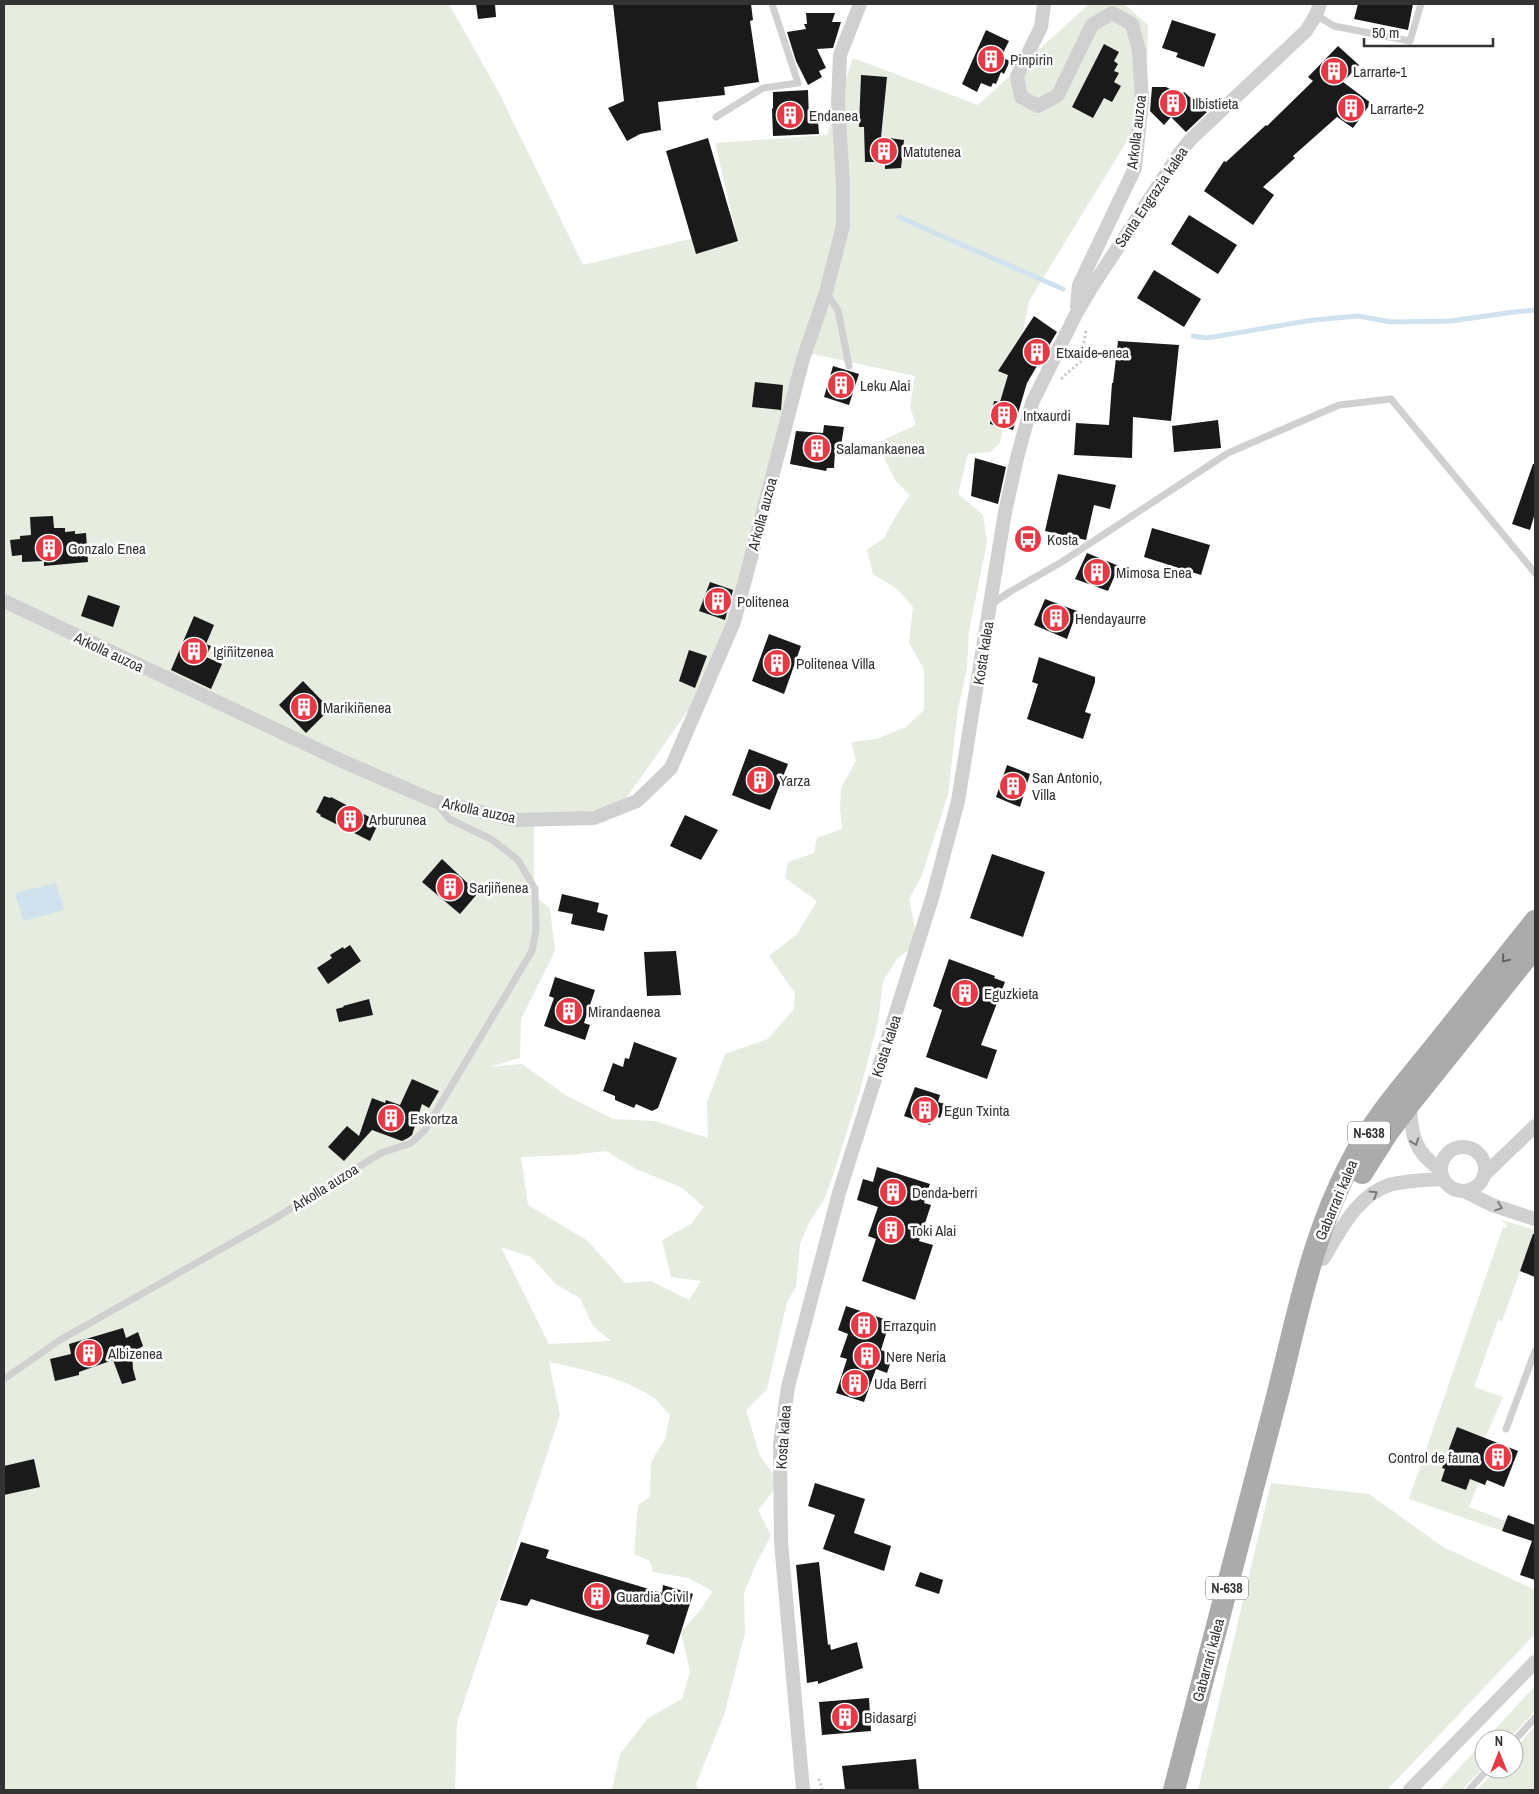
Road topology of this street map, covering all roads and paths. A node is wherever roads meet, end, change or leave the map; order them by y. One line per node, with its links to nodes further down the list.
1 (772, 4): 6 (lane)
2 (860, 4): 7 (street, Arkolla auzoa)
3 (1044, 4): 8 (street, Arkolla auzoa)
4 (1421, 4): 5 (lane)
5 (1318, 9): 8 (street, Santa Engrazia kalea)
6 (716, 117)
7 (826, 292): 9 (lane); 14 (street, Arkolla auzoa)
8 (1082, 317): 10 (path); 13 (street, Kosta kalea)
9 (849, 366)
10 (1055, 384)
11 (1535, 573): 13 (lane)
12 (4, 601): 14 (street, Arkolla auzoa)
13 (990, 606): 33 (street, Kosta kalea)
14 (434, 800): 26 (lane, Arkolla auzoa)
15 (1535, 921): 17 (main road, Gabarrari kalea / N-638, one-way to 17)
16 (1535, 947): 18 (main road, Gabarrari kalea / N-638)
17 (1458, 1017): 18 (main road); 27 (main road, Gabarrari kalea / N-638)
18 (1410, 1103): 21 (street, one-way to 21); 24 (main road, Gabarrari kalea / N-638)
19 (1535, 1126): 20 (street)
20 (1485, 1174): 21 (street); 22 (street)
21 (1442, 1175): 22 (street); 24 (street, Gabarrari kalea, one-way to 21)
22 (1464, 1191): 23 (street, one-way to 23)
23 (1535, 1219)
24 (1323, 1259): 27 (main road, Gabarrari kalea / N-638)
25 (1535, 1351): 28 (lane)
26 (4, 1379)
27 (1280, 1385): 34 (main road, Gabarrari kalea / N-638)
28 (1506, 1429)
29 (1535, 1662): 35 (street)
30 (1535, 1718): 31 (lane)
31 (1524, 1730)
32 (1479, 1779): 36 (lane)
33 (803, 1790)
34 (1174, 1790)
35 (1410, 1790)
36 (1469, 1790)

